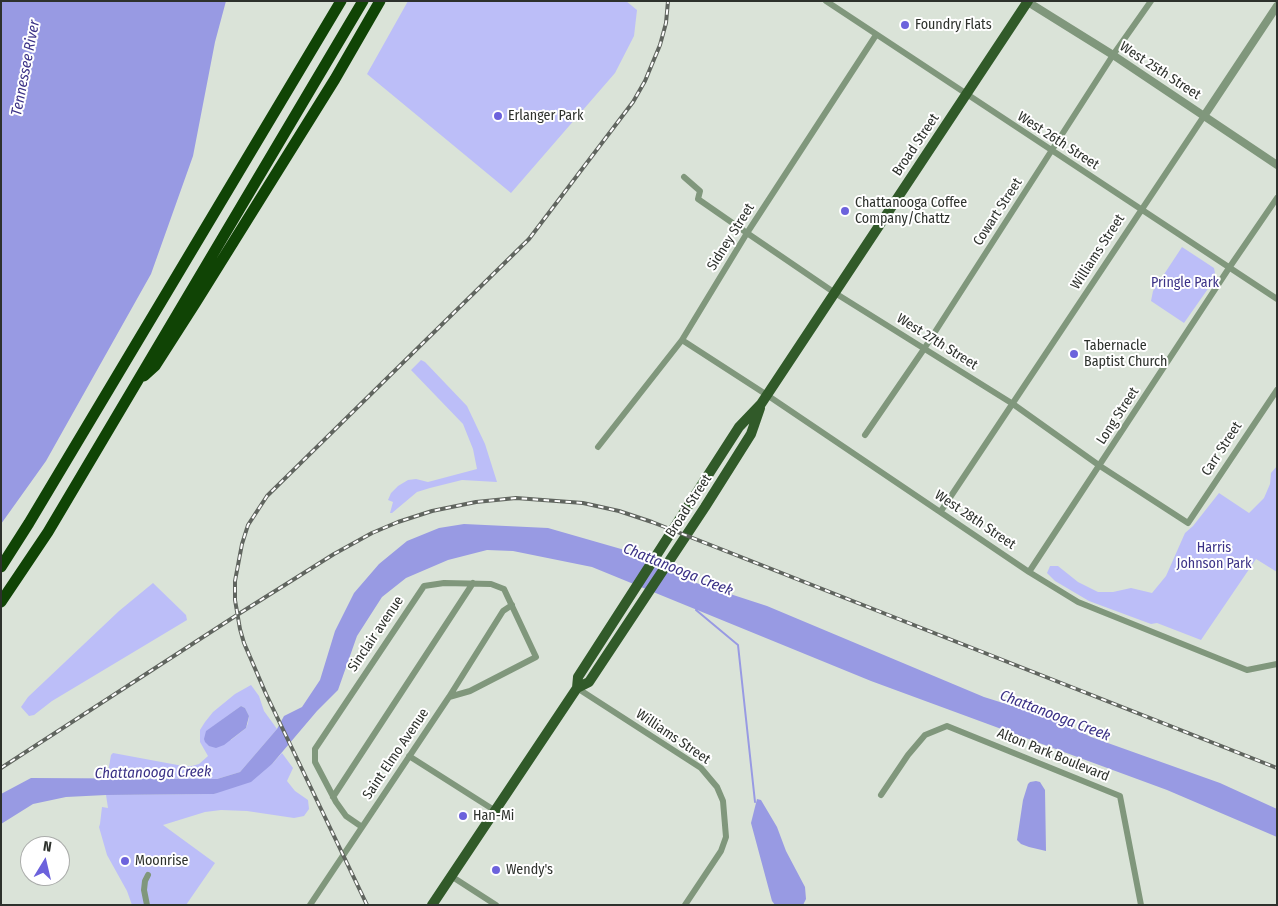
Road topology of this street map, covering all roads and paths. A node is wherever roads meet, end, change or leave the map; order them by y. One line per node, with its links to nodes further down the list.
1 (341, 1): 32 (highway)
2 (363, 1): 23 (highway)
3 (380, 1): 23 (highway)
4 (826, 1): 8 (street, West 26th Street)
5 (1028, 1): 9 (street, West 25th Street); 10 (main road, Broad Street)
6 (1151, 1): 9 (street, Cowart Street)
7 (1277, 6): 11 (street, Williams Street)
8 (876, 35): 10 (street, West 26th Street); 17 (street, Sidney Street)
9 (1113, 55): 11 (street, West 25th Street); 12 (street, Cowart Street)
10 (966, 95): 12 (street, West 26th Street); 19 (main road, Broad Street)
11 (1204, 116): 13 (street, West 25th Street); 16 (street, Williams Street)
12 (1052, 152): 16 (street, West 26th Street); 22 (street, Cowart Street)
13 (1277, 165)
14 (684, 176): 17 (street, West 27th Street)
15 (1277, 198): 18 (street, Long Street)
16 (1140, 210): 18 (street, West 26th Street); 26 (street, Williams Street)
17 (747, 233): 19 (street, West 27th Street); 21 (street, Sidney Street)
18 (1229, 268): 20 (street, West 26th Street); 29 (street, Long Street)
19 (835, 293): 22 (street, West 27th Street); 25 (main road, Broad Street)
20 (1277, 299)
21 (682, 340): 25 (street, West 28th Street); 28 (street, Sidney Street)
22 (924, 349): 26 (street, West 27th Street); 27 (street, Cowart Street)
23 (137, 382): 35 (highway)
24 (1277, 390): 31 (street, Carr Street)
25 (767, 395): 30 (street, West 28th Street); 38 (main road, Broad Street)
26 (1012, 404): 29 (street, West 27th Street); 30 (street, Williams Street)
27 (865, 435)
28 (598, 447)
29 (1100, 466): 31 (street, West 27th Street); 33 (street, Long Street)
30 (941, 512): 33 (street, West 28th Street)
31 (1188, 523)
32 (1, 567)
33 (1029, 572): 37 (street, West 28th Street)
34 (473, 583): 36 (street, Sinclair avenue); 42 (street); 42 (street, Sinclair avenue)
35 (1, 602)
36 (512, 605): 39 (street, Saint Elmo Avenue); 39 (street, Sinclair avenue)
37 (1277, 664)
38 (577, 688): 43 (main road, Broad Street); 51 (street, Williams Street)
39 (449, 697): 40 (street, Saint Elmo Avenue)
40 (409, 756): 43 (street); 44 (street, Saint Elmo Avenue)
41 (881, 794): 52 (street, Alton Park Boulevard)
42 (333, 797): 44 (street, Sinclair avenue)
43 (494, 810): 46 (main road, Broad Street)
44 (362, 827): 48 (street, Saint Elmo Avenue)
45 (148, 875): 47 (street)
46 (451, 876): 49 (main road, Broad Street); 50 (street)
47 (147, 905)
48 (310, 905)
49 (432, 905)
50 (496, 905)
51 (685, 905)
52 (1141, 905)

